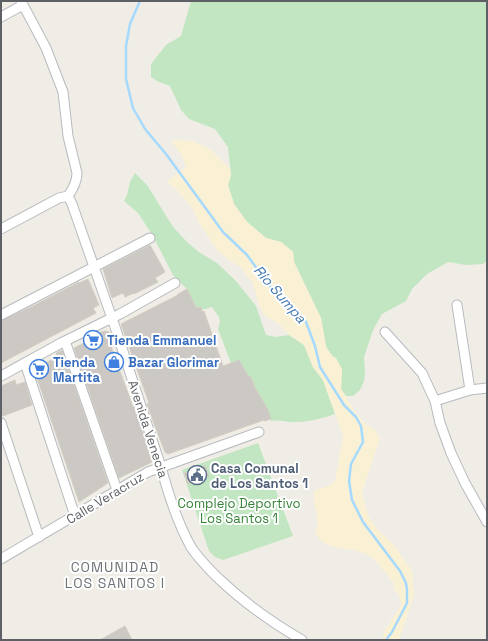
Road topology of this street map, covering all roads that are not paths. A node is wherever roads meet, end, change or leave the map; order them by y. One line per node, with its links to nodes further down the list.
1 (22, 3): 2 (street); 3 (street)
2 (1, 17)
3 (68, 196): 4 (street); 6 (street, Avenida Venecia)
4 (1, 229)
5 (150, 238): 6 (street)
6 (94, 267): 9 (street); 10 (street, Avenida Venecia)
7 (175, 283): 10 (street)
8 (457, 305): 16 (street)
9 (1, 315)
10 (112, 318): 12 (street); 20 (street, Avenida Venecia)
11 (385, 332): 17 (street)
12 (65, 341): 13 (street); 21 (street)
13 (25, 363): 14 (street); 22 (street)
14 (1, 376)
15 (487, 388): 16 (street)
16 (470, 390): 17 (street)
17 (435, 401): 23 (street)
18 (1, 423): 24 (street)
19 (259, 432): 20 (street, Calle Veracruz)
20 (162, 467): 21 (street, Calle Veracruz); 26 (street, Avenida Venecia)
21 (117, 490): 22 (street, Calle Veracruz)
22 (75, 516): 24 (street, Calle Veracruz)
23 (487, 522)
24 (39, 537): 25 (street, Calle Veracruz)
25 (1, 559)
26 (302, 640)

